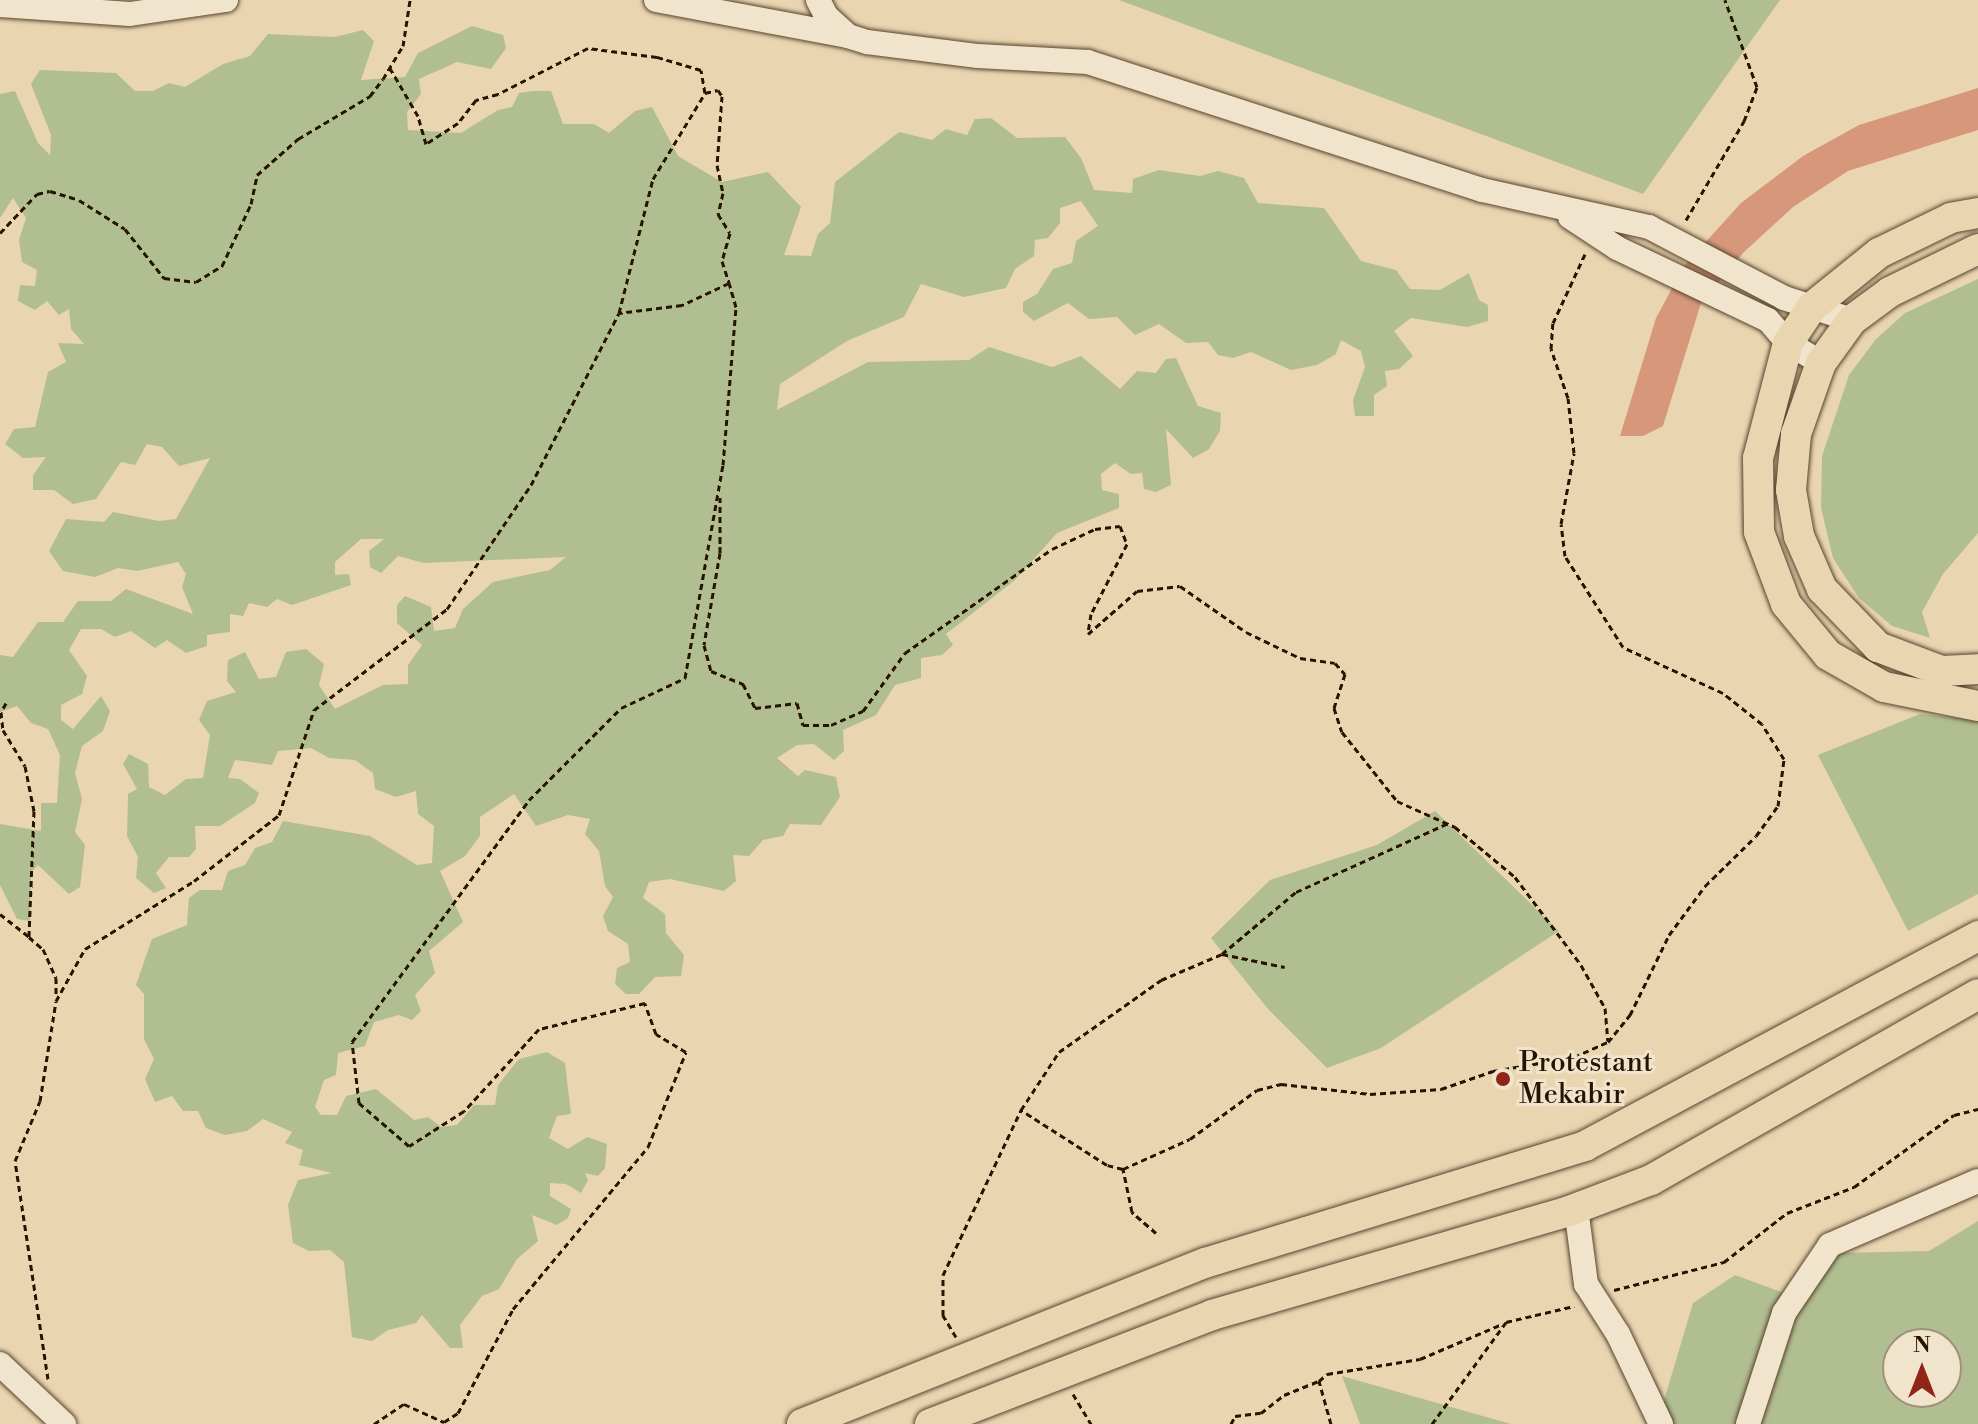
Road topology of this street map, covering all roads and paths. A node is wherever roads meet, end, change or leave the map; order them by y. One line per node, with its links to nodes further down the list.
1 (226, 0): 6 (street)
2 (410, 0): 8 (path)
3 (656, 0): 7 (street)
4 (818, 0): 7 (street)
5 (1725, 0): 14 (path)
6 (0, 5)
7 (848, 36): 10 (street)
8 (390, 68): 9 (path); 12 (path)
9 (705, 93): 16 (path); 18 (path)
10 (1561, 211): 13 (street); 14 (street)
11 (1978, 213): 17 (main road)
12 (0, 233)
13 (1594, 233): 20 (street); 35 (path)
14 (1674, 240): 17 (street)
15 (1978, 249): 19 (main road)
16 (729, 283): 18 (path); 22 (path)
17 (1812, 307): 19 (street); 20 (main road)
18 (619, 313): 34 (path)
19 (1852, 320): 21 (main road)
20 (1788, 343): 21 (street); 25 (main road)
21 (1821, 363): 23 (main road)
22 (719, 486): 26 (path); 48 (path)
23 (1978, 669)
24 (6, 703): 29 (path)
25 (1978, 706)
26 (1448, 823): 31 (path); 35 (path)
27 (0, 914): 29 (path)
28 (1978, 936): 30 (main road)
29 (29, 937): 34 (path)
30 (1948, 952): 33 (main road); 44 (main road)
31 (1222, 954): 32 (path); 37 (path)
32 (1285, 967)
33 (1976, 995): 40 (main road)
34 (56, 1001): 49 (path)
35 (1608, 1042): 38 (path)
36 (1978, 1109): 42 (path)
37 (1021, 1110): 38 (path); 44 (path)
38 (1123, 1169): 41 (path)
39 (1978, 1181): 59 (street)
40 (1576, 1208): 42 (street); 46 (main road)
41 (1156, 1233)
42 (1594, 1302): 43 (path); 58 (street)
43 (1506, 1322): 47 (path); 57 (path)
44 (967, 1356): 52 (main road)
45 (0, 1364): 49 (street)
46 (1065, 1371): 53 (main road); 54 (path)
47 (1319, 1381): 55 (path); 56 (path)
48 (458, 1413): 50 (path); 51 (path)
49 (58, 1419)
50 (374, 1424)
51 (454, 1424)
52 (802, 1424)
53 (930, 1424)
54 (1091, 1424)
55 (1231, 1424)
56 (1331, 1424)
57 (1432, 1424)
58 (1661, 1424)
59 (1748, 1424)

